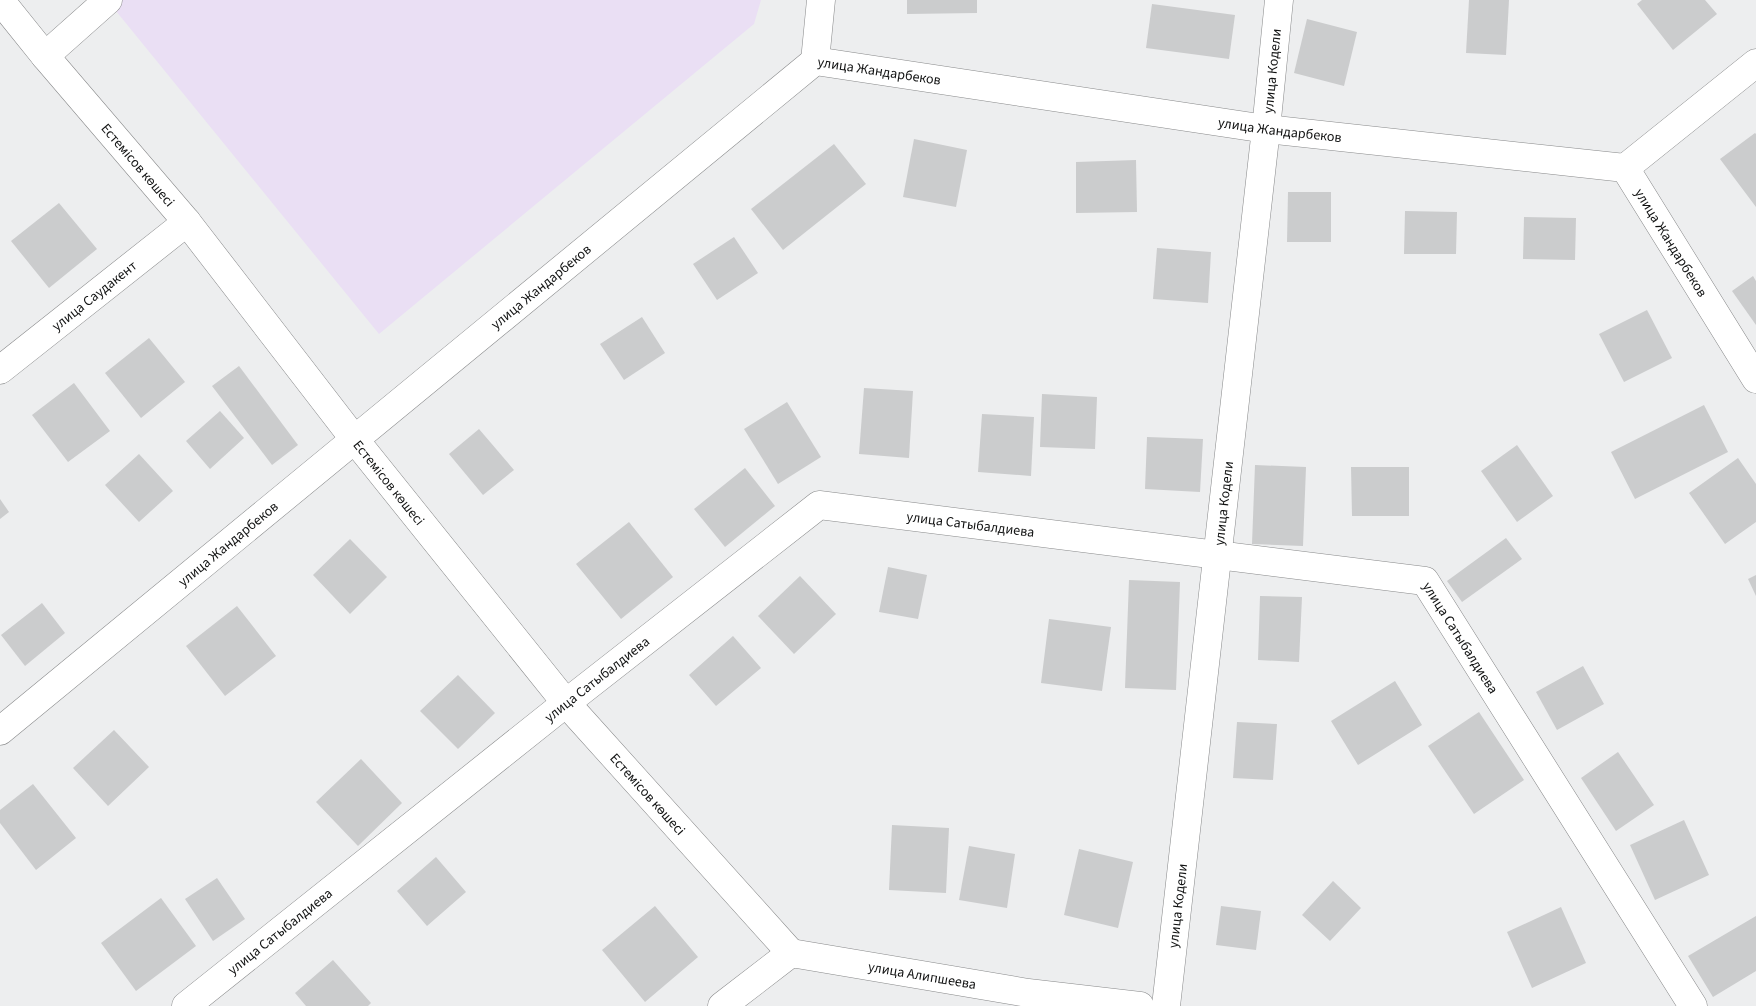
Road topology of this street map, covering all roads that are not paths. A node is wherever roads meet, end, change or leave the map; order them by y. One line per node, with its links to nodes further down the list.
1 (0, 0): 5 (street, Естемісов көшесі)
2 (108, 0): 5 (street)
3 (821, 0): 6 (street)
4 (1279, 0): 8 (street, улица Кодели)
5 (46, 56): 10 (street, Естемісов көшесі)
6 (815, 61): 8 (street, улица Жандарбеков); 13 (street, улица Жандарбеков)
7 (1756, 63): 9 (street)
8 (1266, 129): 9 (street, улица Жандарбеков); 14 (street, улица Кодели)
9 (1625, 168): 12 (street, улица Жандарбеков)
10 (187, 222): 11 (street, улица Саудакент); 13 (street, Естемісов көшесі)
11 (0, 370)
12 (1756, 379)
13 (355, 440): 15 (street, Естемісов көшесі); 16 (street, улица Жандарбеков)
14 (1218, 554): 15 (street, улица Сатыбалдиева); 22 (street, улица Кодели); 23 (street, улица Сатыбалдиева)
15 (566, 703): 17 (street, Естемісов көшесі); 19 (street, улица Сатыбалдиева)
16 (0, 731)
17 (791, 953): 18 (street, улица Алипшеева); 20 (street)
18 (1027, 1000): 21 (street, улица Алипшеева)
19 (186, 1006)
20 (722, 1006)
21 (1140, 1006)
22 (1166, 1006)
23 (1693, 1006)

